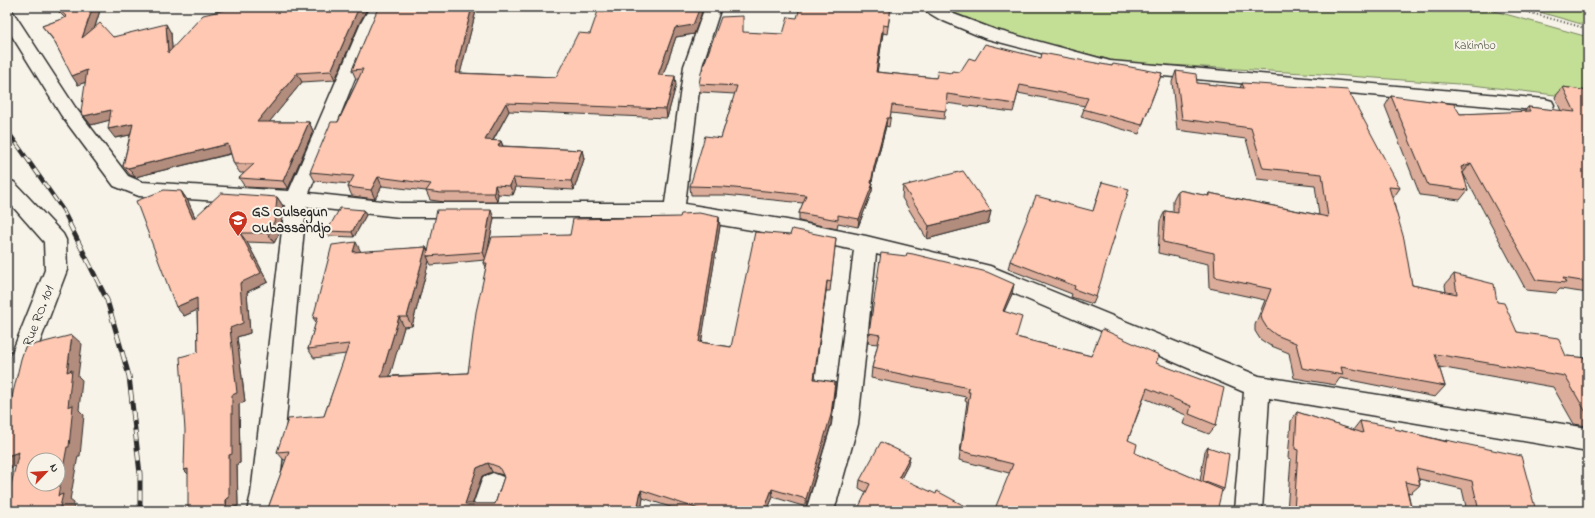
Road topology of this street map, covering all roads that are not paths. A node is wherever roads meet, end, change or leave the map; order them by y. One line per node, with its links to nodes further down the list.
1 (378, 7): 7 (street)
2 (713, 7): 8 (street)
3 (930, 7): 5 (street)
4 (7, 15): 7 (street)
5 (1545, 105)
6 (7, 187): 11 (street, Rue RO. 101)
7 (296, 199): 8 (street); 13 (street)
8 (674, 210): 9 (street)
9 (866, 244): 10 (street); 14 (street)
10 (1257, 386): 12 (street); 15 (street)
11 (7, 419)
12 (1588, 440)
13 (261, 511)
14 (820, 511)
15 (1248, 511)

